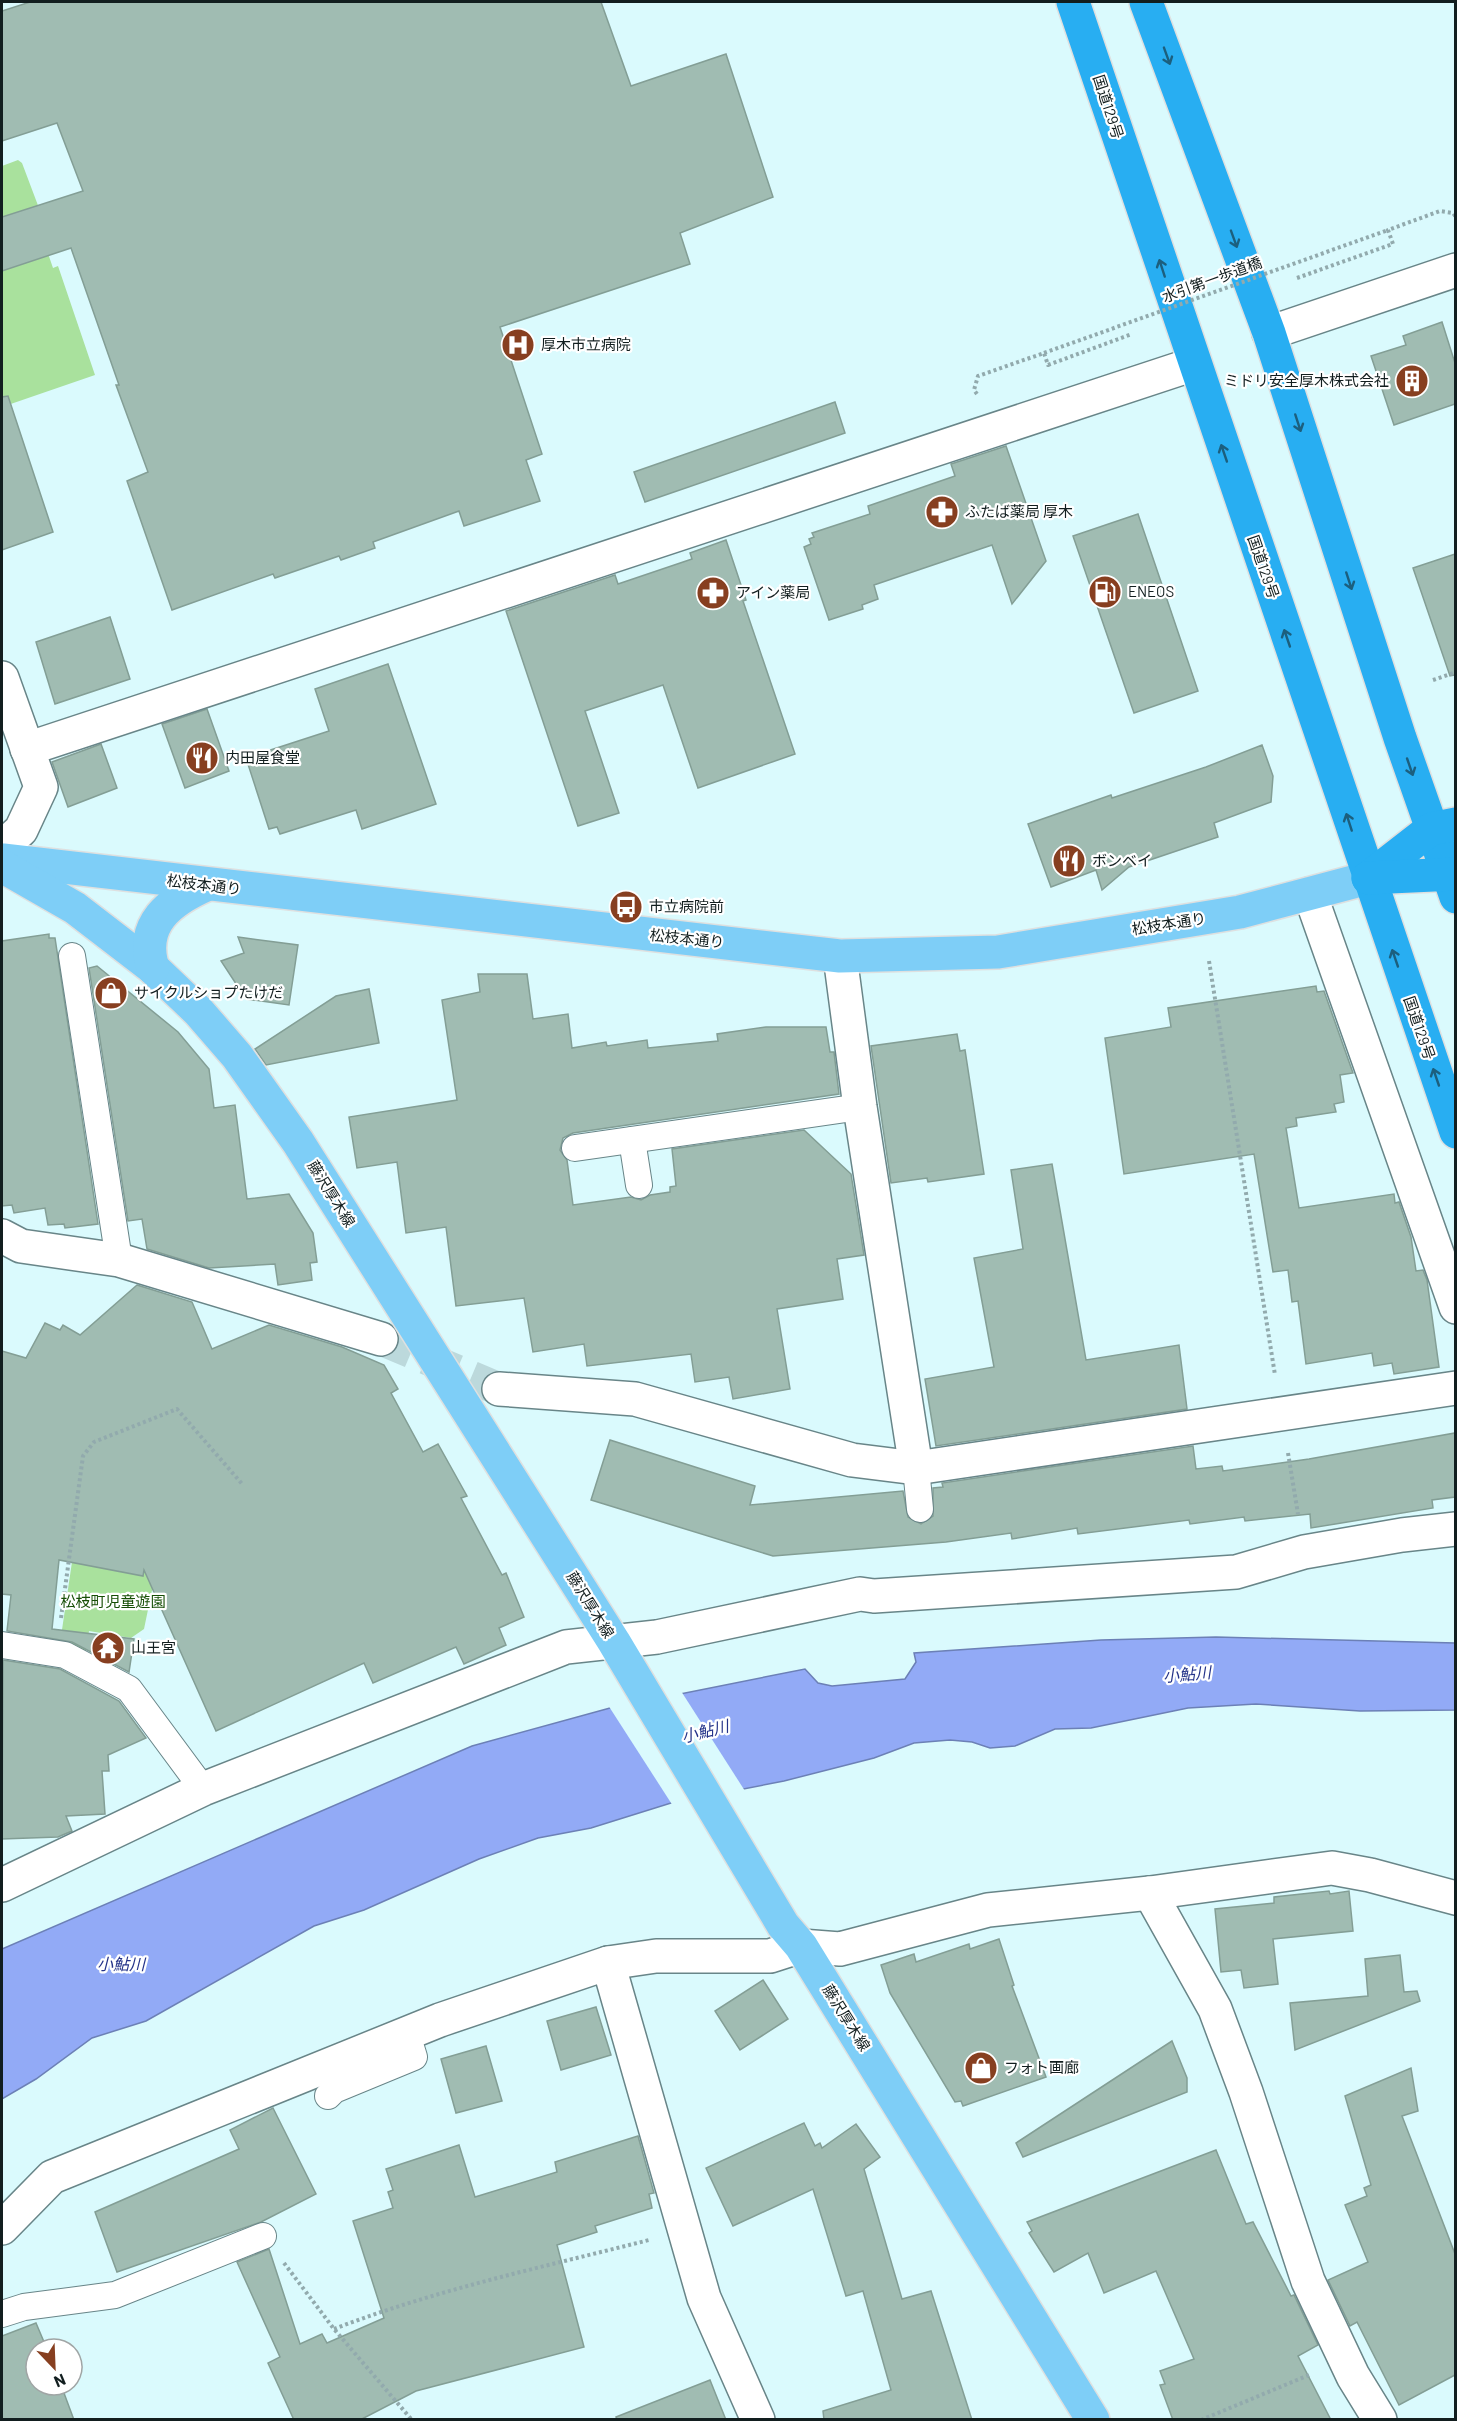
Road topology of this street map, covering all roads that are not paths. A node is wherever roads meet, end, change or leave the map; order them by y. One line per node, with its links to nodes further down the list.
1 (1073, 2): 5 (highway, 国道129号, one-way to 1)
2 (1146, 2): 4 (highway, one-way to 4)
3 (1455, 270): 4 (street)
4 (1269, 333): 9 (highway, one-way to 9)
5 (1194, 364): 7 (street); 12 (highway, 国道129号, one-way to 5)
6 (2, 678): 7 (street)
7 (27, 749): 8 (street)
8 (2, 847)
9 (1450, 858): 12 (highway); 12 (highway)
10 (2, 860): 13 (main road, 松枝本通り)
11 (2, 866): 17 (main road, 藤沢厚木線)
12 (1368, 878): 14 (main road, 松枝本通り); 19 (highway, 国道129号, one-way to 12)
13 (206, 885): 16 (main road, 松枝本通り); 17 (main road)
14 (1310, 894): 16 (main road, 松枝本通り); 25 (street)
15 (72, 956): 24 (lane)
16 (840, 956): 18 (street)
17 (153, 968): 33 (main road, 藤沢厚木線)
18 (860, 1107): 20 (lane); 29 (street)
19 (1455, 1132)
20 (632, 1140): 21 (lane); 22 (lane)
21 (575, 1148)
22 (639, 1185)
23 (2, 1236): 24 (street)
24 (118, 1260): 26 (street)
25 (1455, 1307)
26 (381, 1339)
27 (1455, 1388): 29 (street)
28 (499, 1389): 29 (street)
29 (916, 1468): 30 (lane)
30 (920, 1509)
31 (1455, 1529): 33 (street)
32 (2, 1645): 34 (lane)
33 (618, 1649): 34 (street); 38 (main road, 藤沢厚木線)
34 (203, 1789): 35 (street)
35 (2, 1885)
36 (1150, 1893): 37 (street); 38 (street); 47 (street)
37 (1455, 1898)
38 (792, 1936): 39 (street); 46 (main road, 藤沢厚木線)
39 (608, 1963): 40 (street); 45 (street)
40 (407, 2034): 41 (lane); 42 (street)
41 (328, 2096)
42 (2, 2228)
43 (264, 2236): 44 (lane)
44 (2, 2314)
45 (758, 2420)
46 (1093, 2420)
47 (1380, 2420)

